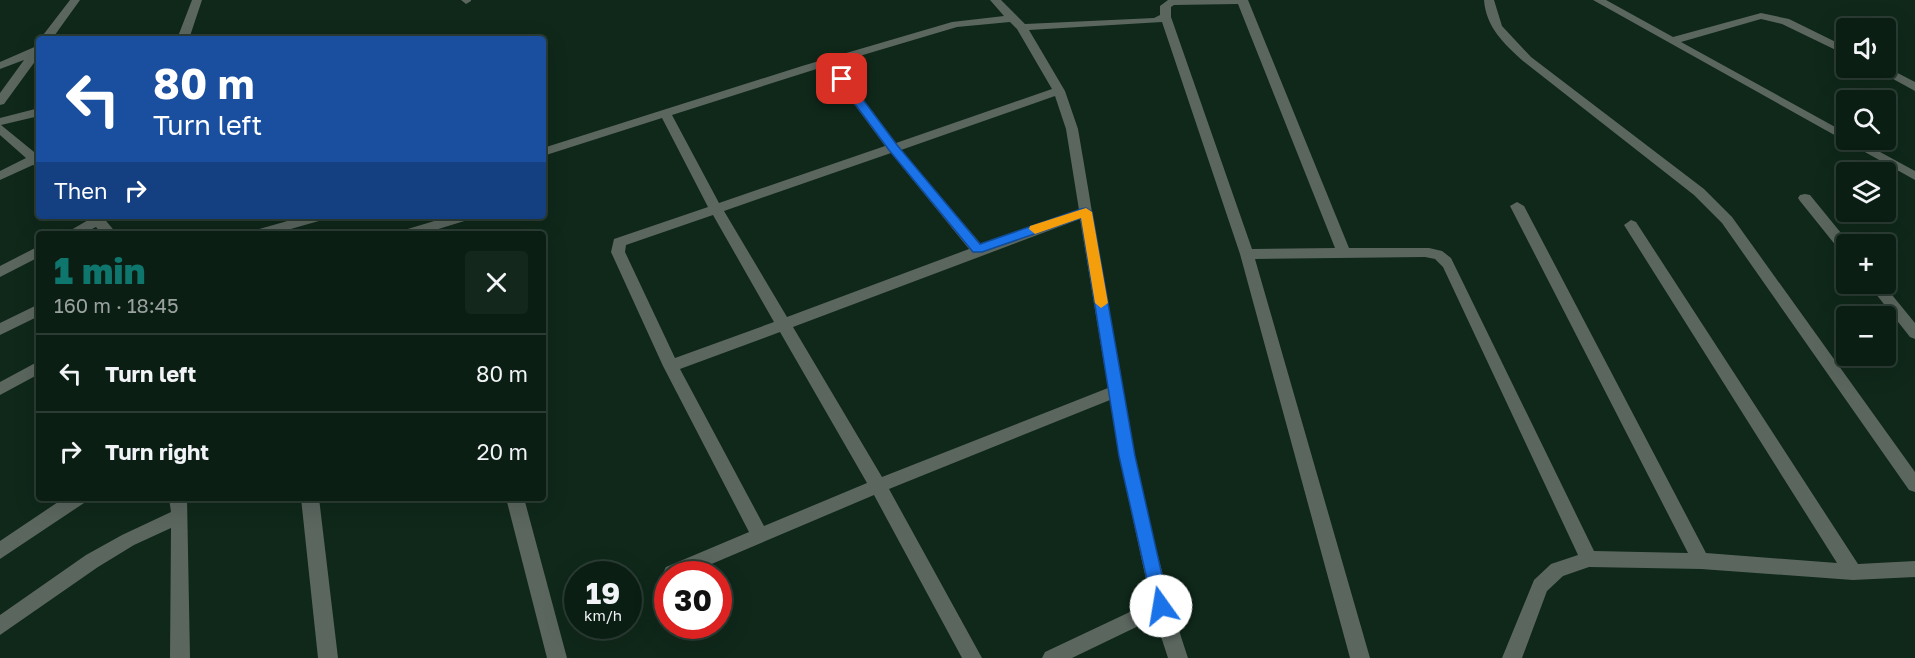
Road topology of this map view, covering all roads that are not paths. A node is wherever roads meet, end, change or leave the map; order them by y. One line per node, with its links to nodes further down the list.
1 (75, 0): 9 (street)
2 (197, 0): 10 (street)
3 (995, 0): 8 (street)
4 (1489, 0): 61 (street)
5 (1598, 0): 11 (street)
6 (1243, 1): 7 (street); 49 (street)
7 (1166, 17): 8 (street); 50 (street)
8 (1018, 22): 15 (street); 19 (street)
9 (48, 36)
10 (184, 36)
11 (1671, 41): 12 (street); 24 (street)
12 (1836, 46)
13 (36, 50): 16 (street)
14 (36, 52): 20 (street)
15 (829, 62): 22 (street); 26 (street)
16 (0, 66)
17 (1896, 77): 18 (street)
18 (1915, 87)
19 (1059, 91): 26 (street); 36 (street)
20 (0, 101)
21 (36, 113): 23 (street)
22 (666, 114): 28 (street); 35 (street)
23 (0, 122)
24 (1836, 132)
25 (3, 135): 29 (street)
26 (893, 148): 35 (street); 47 (street)
27 (1868, 150): 32 (street)
28 (546, 151)
29 (36, 160)
30 (36, 161): 31 (street)
31 (0, 176)
32 (1915, 176)
33 (1805, 198): 46 (street)
34 (1517, 206): 71 (street)
35 (716, 209): 54 (street); 57 (street)
36 (1086, 212): 47 (street); 60 (street)
37 (94, 219): 42 (street)
38 (97, 219): 43 (street)
39 (310, 219): 44 (street)
40 (456, 219): 45 (street)
41 (1631, 225): 73 (street)
42 (76, 231)
43 (107, 231)
44 (268, 231)
45 (416, 231)
46 (1836, 237)
47 (977, 249): 54 (street)
48 (36, 253): 51 (street)
49 (1344, 253): 50 (street); 69 (street)
50 (1246, 254): 82 (street)
51 (0, 272)
52 (1883, 294): 56 (street)
53 (36, 311): 55 (street)
54 (784, 325): 57 (street); 62 (street)
55 (0, 330)
56 (1915, 333)
57 (671, 366): 67 (street)
58 (36, 369): 59 (street)
59 (0, 389)
60 (1116, 391): 62 (street); 74 (street)
61 (1915, 485)
62 (878, 486): 67 (street); 79 (street)
63 (74, 501): 68 (street)
64 (310, 501): 77 (street)
65 (516, 501): 78 (street)
66 (179, 507): 75 (street); 76 (street)
67 (760, 536): 70 (street)
68 (0, 550)
69 (1589, 559): 71 (street); 83 (street)
70 (701, 561)
71 (1701, 561): 73 (street)
72 (1915, 569): 73 (street)
73 (1852, 572)
74 (1161, 606): 80 (street); 81 (street)
75 (0, 626)
76 (180, 658)
77 (328, 658)
78 (557, 658)
79 (972, 658)
80 (1052, 658)
81 (1178, 658)
82 (1360, 658)
83 (1512, 658)

